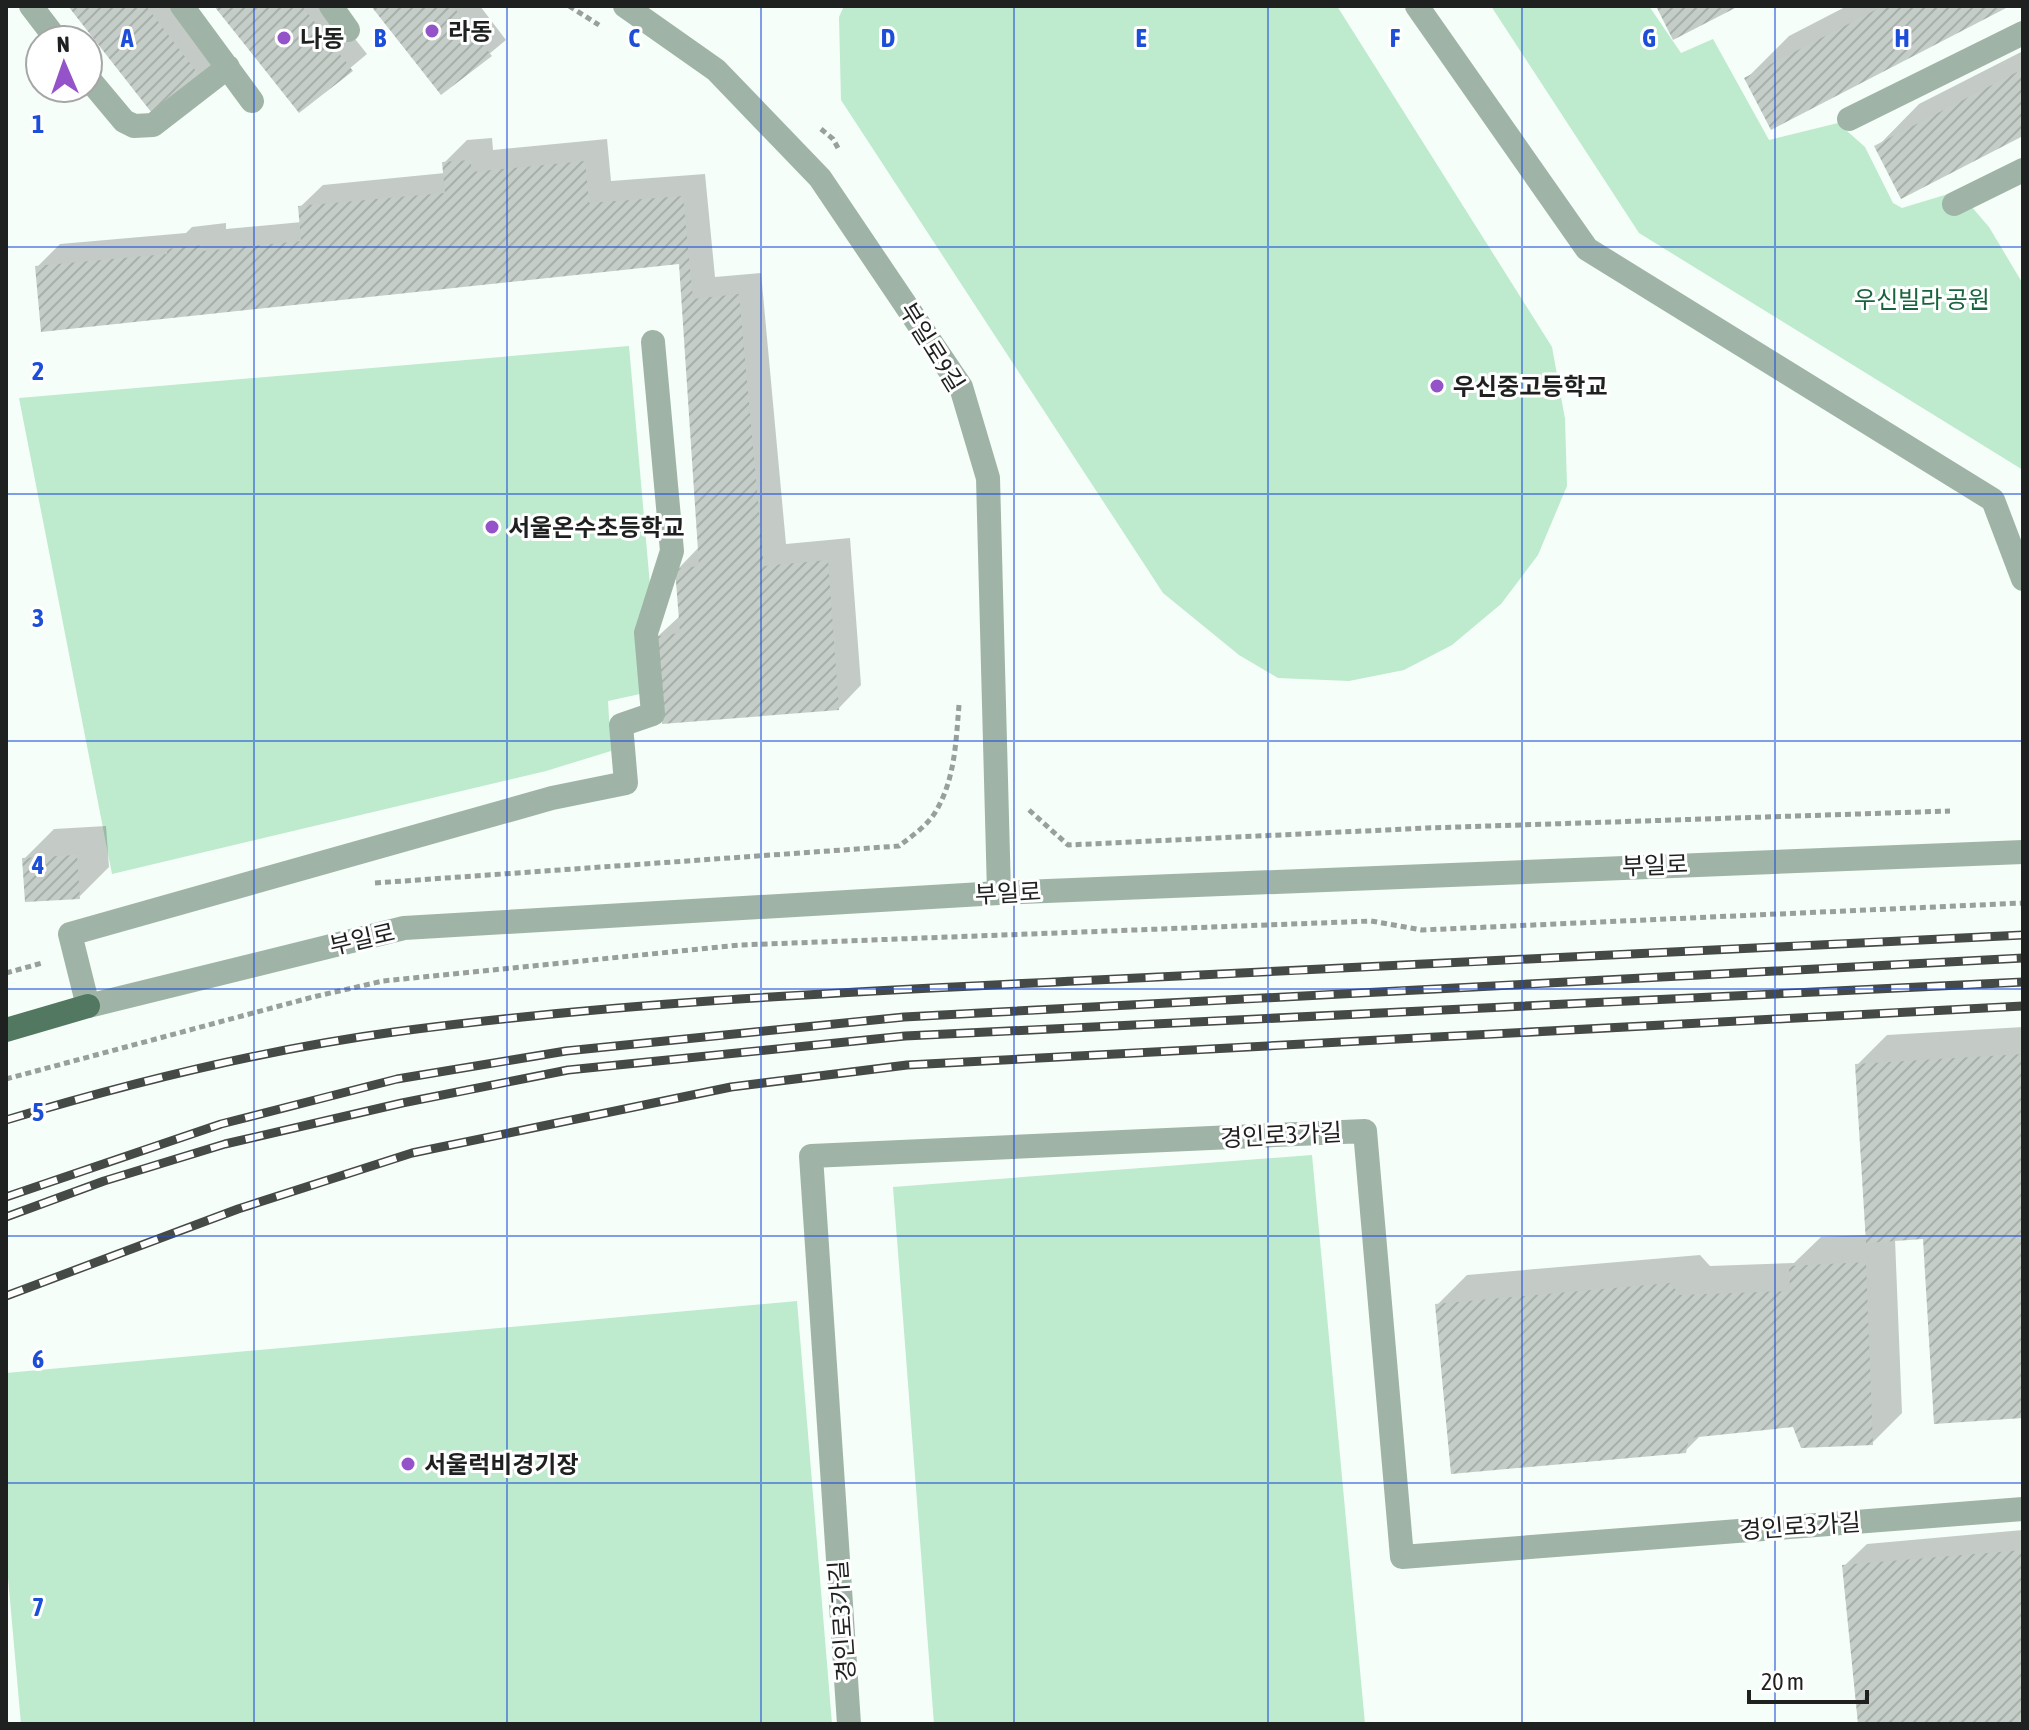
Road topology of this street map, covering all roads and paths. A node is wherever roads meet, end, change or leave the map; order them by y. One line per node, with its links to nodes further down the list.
1 (31, 6): 7 (street)
2 (182, 6): 11 (street)
3 (331, 6): 8 (street)
4 (569, 6): 9 (path)
5 (625, 6): 26 (street, 부일로9길)
6 (1417, 6): 20 (street)
7 (45, 24)
8 (348, 30)
9 (607, 30)
10 (2023, 33): 15 (street)
11 (228, 67): 12 (street); 13 (street)
12 (104, 97)
13 (252, 101)
14 (809, 119): 16 (path)
15 (1849, 119)
16 (841, 152)
17 (2023, 170): 18 (street)
18 (1954, 204)
19 (653, 342): 30 (street)
20 (2023, 579)
21 (959, 702): 25 (path)
22 (1024, 806): 23 (path)
23 (1950, 811)
24 (2023, 852): 26 (street, 부일로)
25 (360, 884)
26 (999, 893): 30 (street, 부일로)
27 (2023, 903): 32 (path)
28 (42, 963): 29 (path)
29 (6, 973)
30 (88, 1006): 31 (main road, 부일로)
31 (6, 1030)
32 (6, 1079)
33 (2023, 1509): 34 (street, 경인로3가길)
34 (849, 1724)

